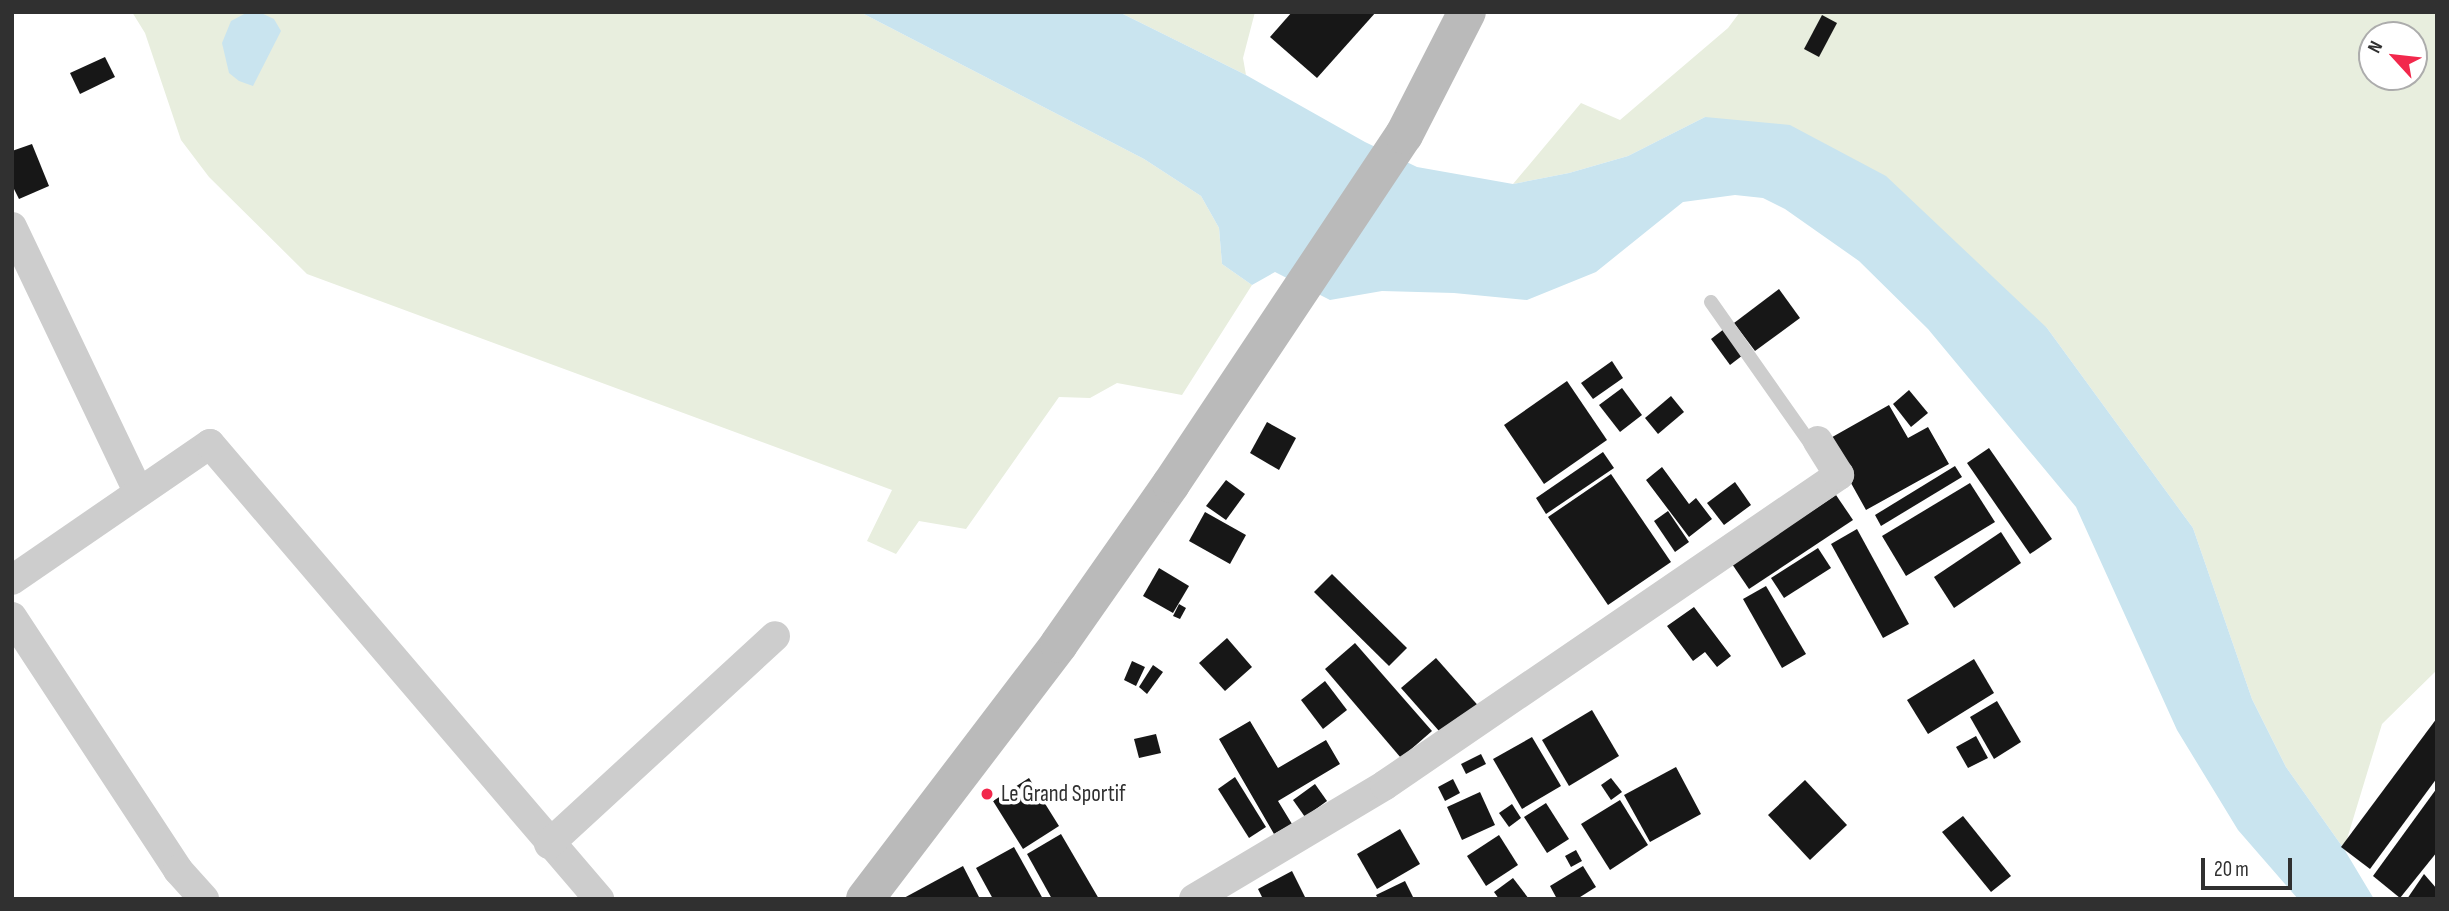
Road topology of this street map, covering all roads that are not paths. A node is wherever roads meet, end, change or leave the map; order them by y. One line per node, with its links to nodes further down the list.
1 (1467, 12): 14 (street)
2 (12, 227): 3 (street)
3 (24, 277): 7 (street)
4 (1711, 302): 6 (lane)
5 (1818, 441): 6 (street)
6 (1834, 477): 15 (street)
7 (138, 491): 8 (street); 11 (street)
8 (12, 580)
9 (12, 617): 12 (street)
10 (775, 636): 11 (street)
11 (549, 844): 13 (street)
12 (204, 899)
13 (599, 899)
14 (865, 899)
15 (1194, 899)

